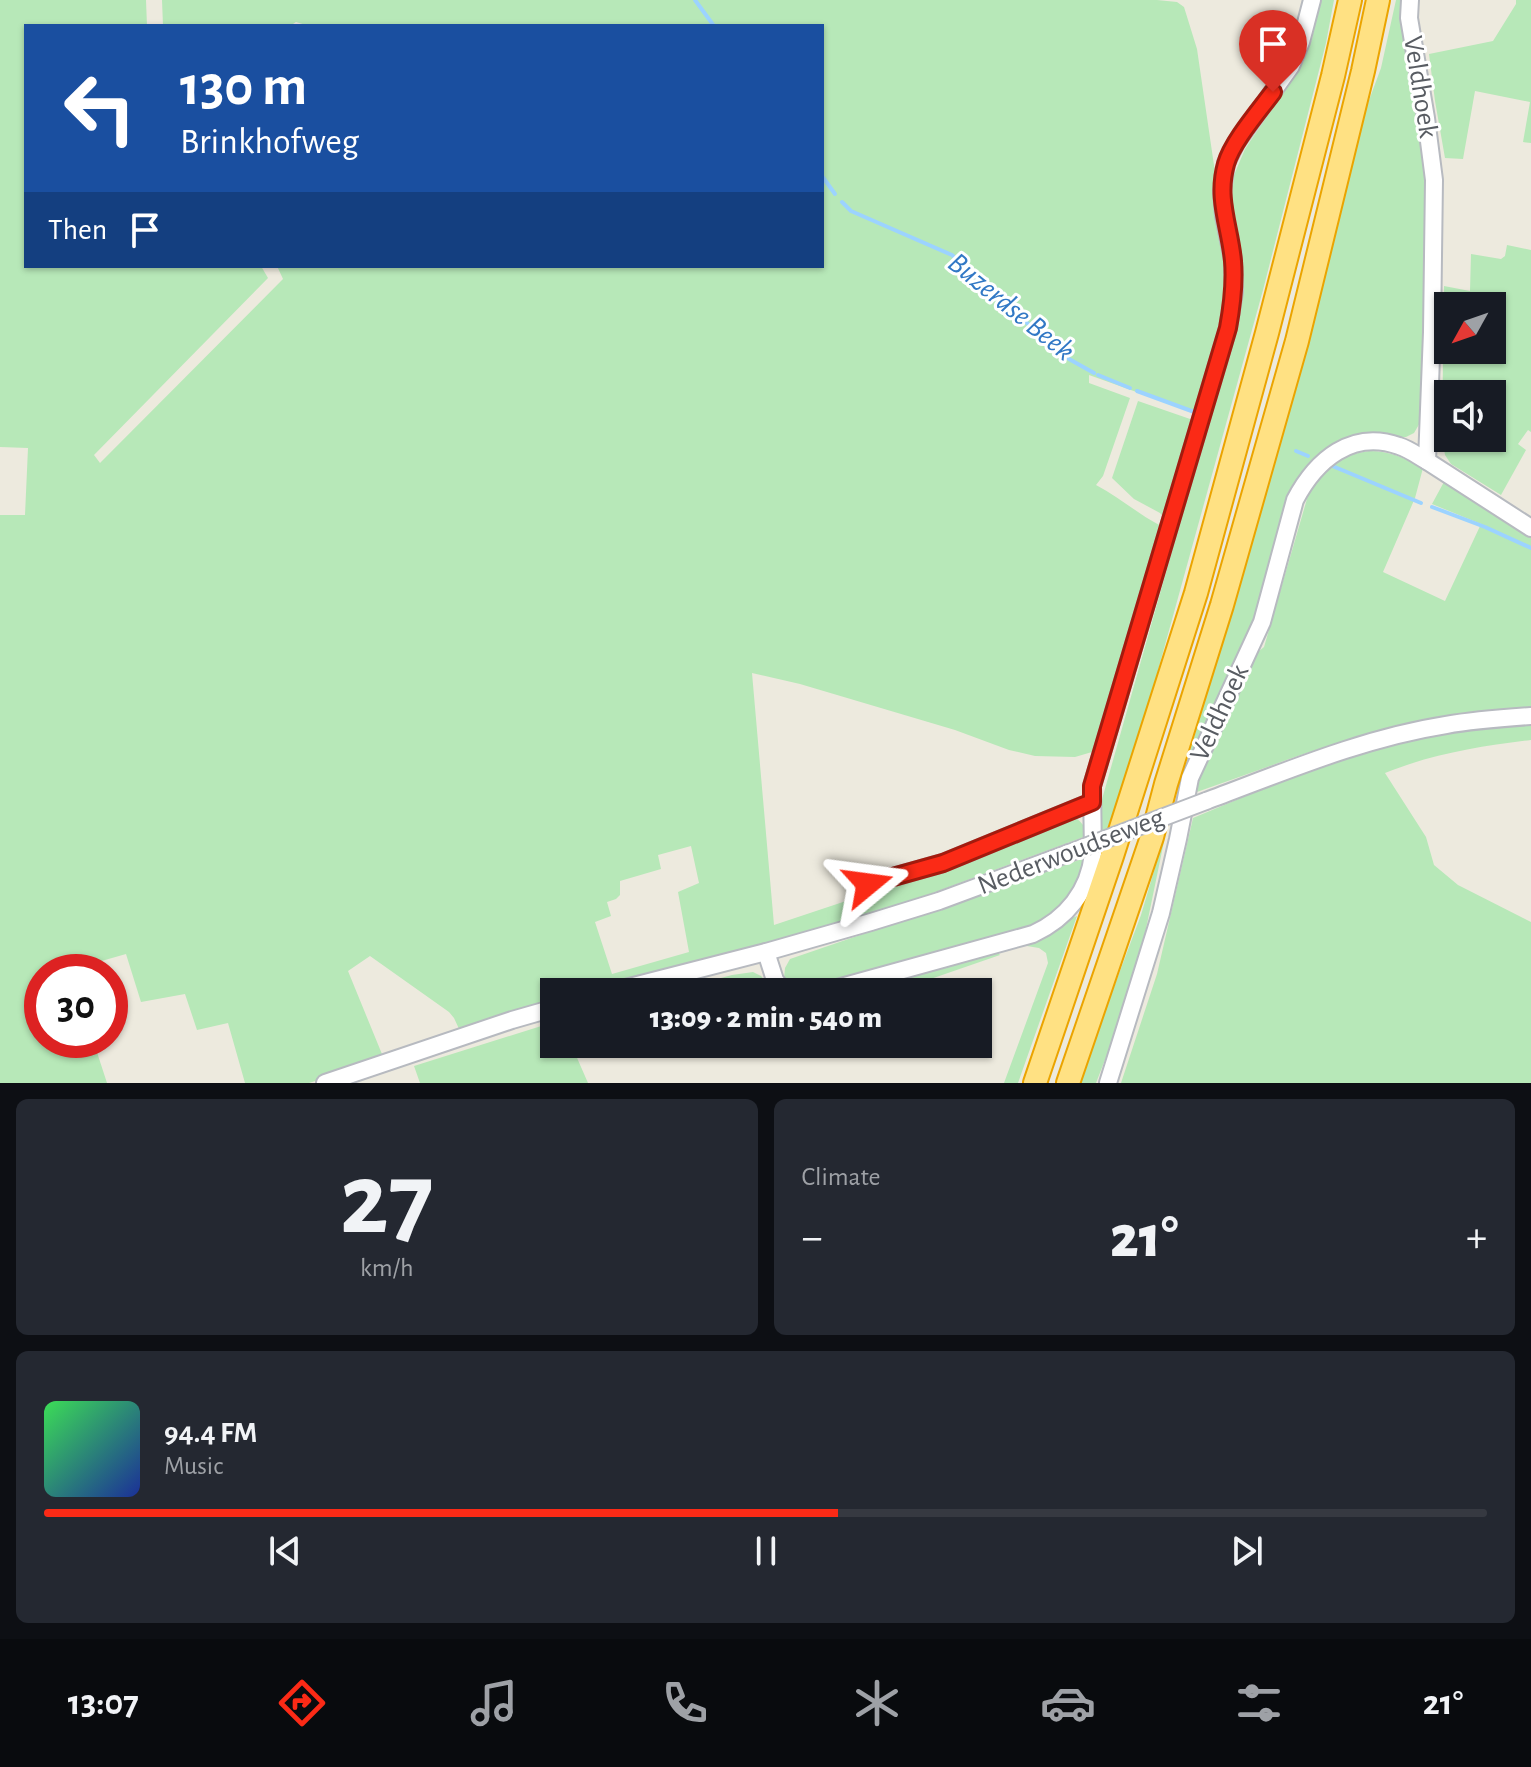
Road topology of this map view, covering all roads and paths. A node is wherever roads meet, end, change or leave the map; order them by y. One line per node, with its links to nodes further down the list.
1 (1312, 0): 8 (street)
2 (1350, 0): 16 (highway)
3 (1378, 0): 17 (highway)
4 (1410, 0): 5 (street, Veldhoek)
5 (1427, 461): 6 (street, Veldhoek); 18 (street, Veldhoek)
6 (1531, 528)
7 (1531, 716): 10 (street, Nederwoudseweg, bridge)
8 (1092, 802): 9 (street); 13 (street)
9 (868, 884)
10 (766, 952): 11 (street, Nederwoudseweg); 12 (street)
11 (665, 978)
12 (774, 978)
13 (874, 978)
14 (540, 1012): 15 (street)
15 (325, 1083)
16 (1035, 1083)
17 (1068, 1083)
18 (1108, 1083)

